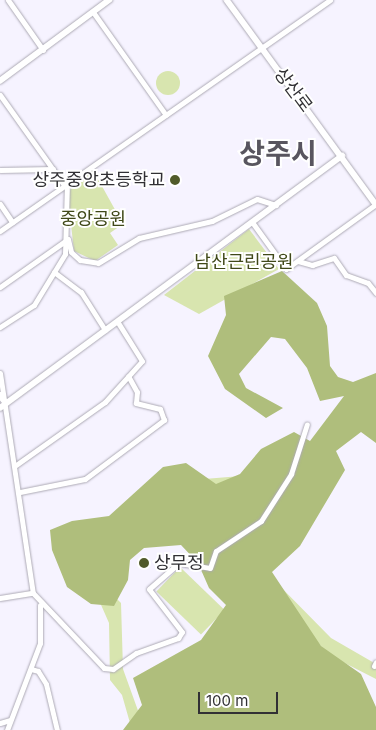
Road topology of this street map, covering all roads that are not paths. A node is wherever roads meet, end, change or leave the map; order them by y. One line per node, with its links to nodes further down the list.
1 (8, 0): 7 (street)
2 (109, 0): 5 (street)
3 (227, 0): 6 (street, 상산로)
4 (330, 0): 6 (street)
5 (93, 12): 7 (street); 10 (street)
6 (262, 48): 10 (street); 11 (street, 상산로)
7 (43, 50): 8 (street)
8 (0, 81)
9 (0, 95): 12 (street)
10 (166, 114): 14 (street)
11 (342, 156): 16 (street, 상산로); 17 (street)
12 (53, 169): 13 (street); 14 (street)
13 (0, 170)
14 (66, 184): 18 (street); 21 (street)
15 (0, 204): 18 (street)
16 (376, 204): 22 (street)
17 (276, 205): 19 (street); 21 (street)
18 (12, 222): 20 (street)
19 (252, 222): 22 (street); 26 (street)
20 (0, 231)
21 (68, 239): 23 (street); 24 (street)
22 (298, 261): 25 (street)
23 (54, 272): 27 (street); 28 (street)
24 (0, 287)
25 (376, 293)
26 (117, 321): 28 (street); 30 (street)
27 (0, 327)
28 (105, 330): 32 (street)
29 (0, 373): 32 (street)
30 (128, 376): 35 (street); 36 (street)
31 (0, 395): 32 (street)
32 (6, 404): 33 (street); 35 (street)
33 (0, 408)
34 (307, 424): 39 (street)
35 (16, 465): 36 (street)
36 (20, 492): 37 (street)
37 (32, 593): 38 (street); 39 (street)
38 (0, 598)
39 (40, 605): 40 (street)
40 (31, 669): 41 (street); 44 (street)
41 (10, 720): 42 (street); 43 (street)
42 (0, 723)
43 (7, 730)
44 (57, 730)

